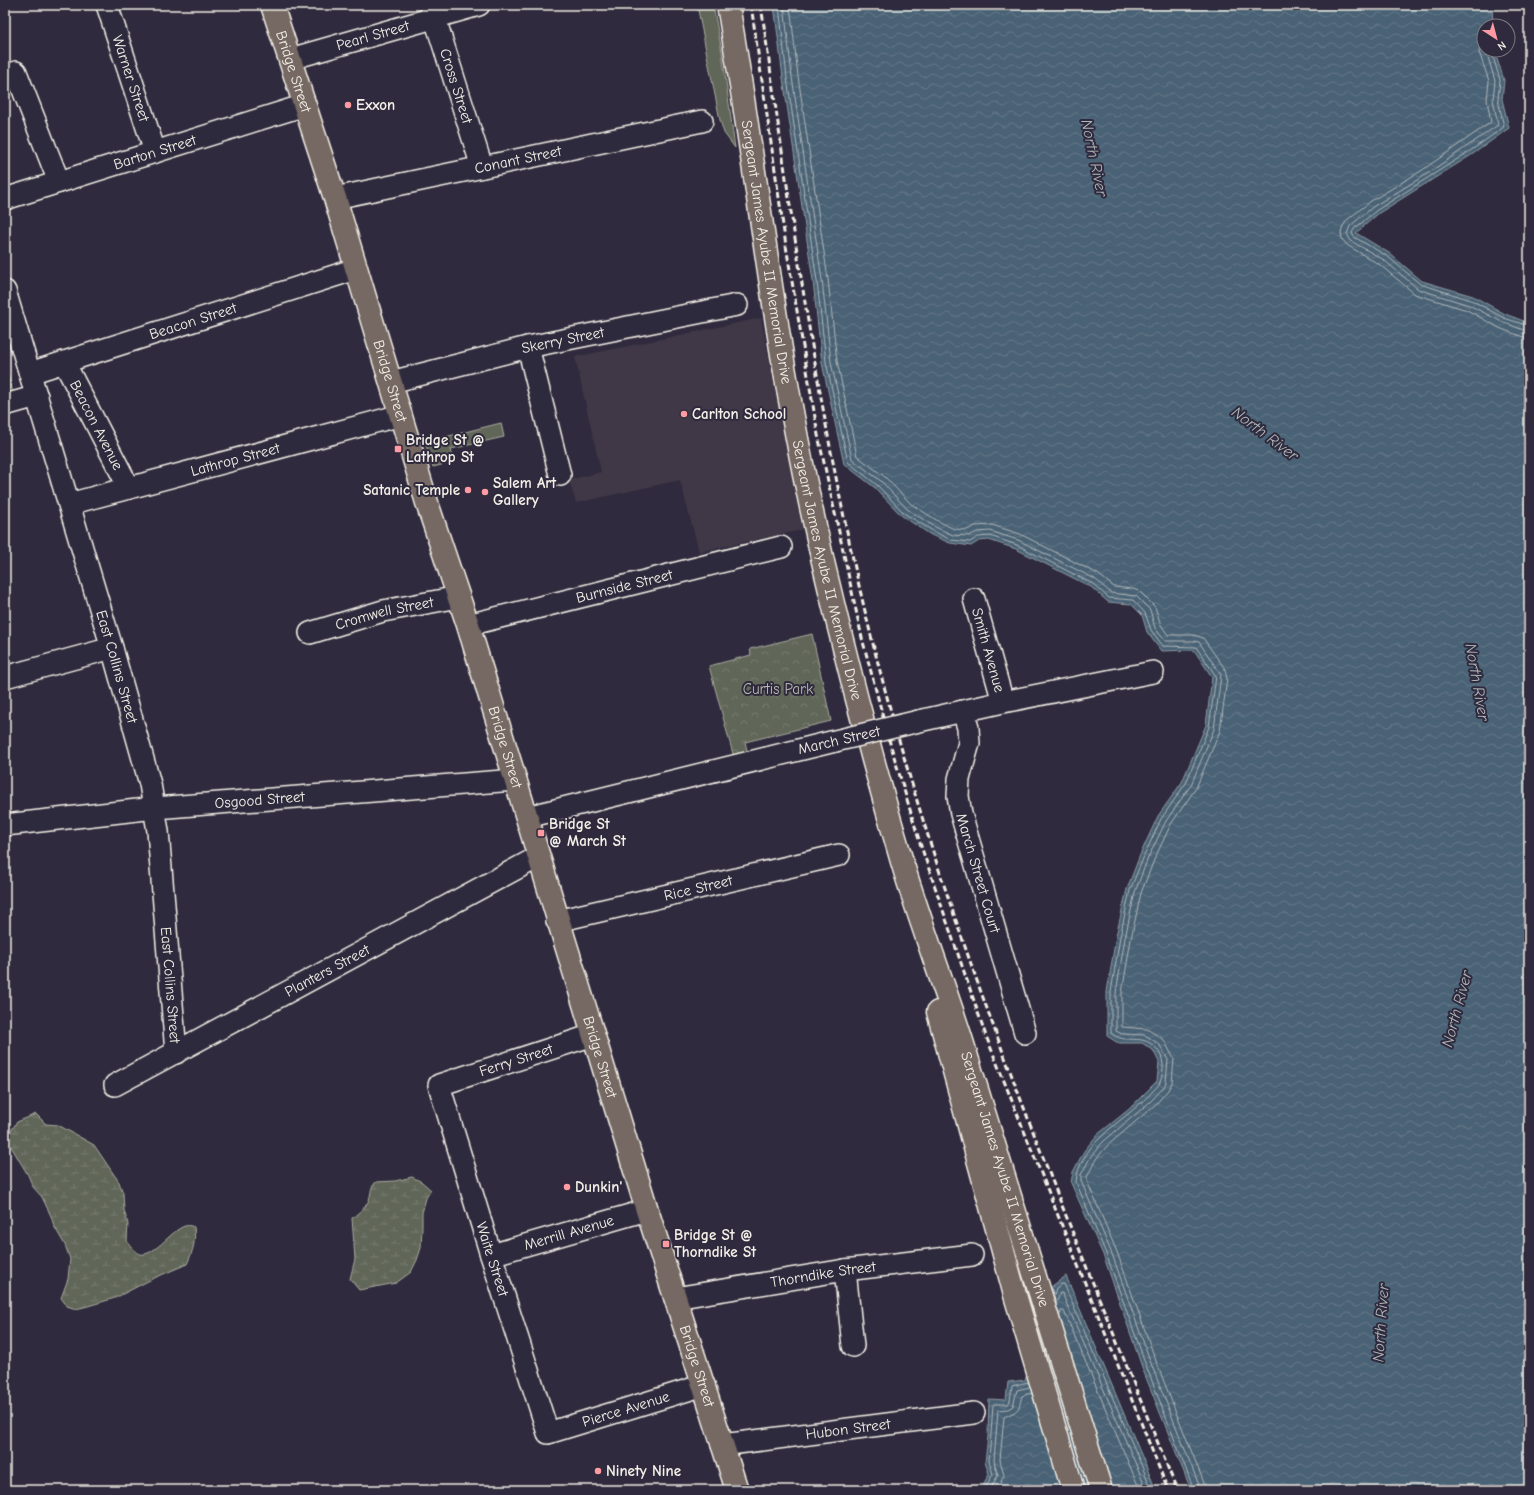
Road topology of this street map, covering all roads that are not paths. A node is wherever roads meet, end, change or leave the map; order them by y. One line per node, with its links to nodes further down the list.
1 (107, 5): 10 (street, Warner Street)
2 (272, 5): 6 (main road, Bridge Street)
3 (479, 5): 5 (street, Pearl Street)
4 (728, 5): 44 (main road, Sergeant James Ayube II Memorial Drive)
5 (433, 11): 6 (street, Pearl Street); 11 (street, Cross Street)
6 (290, 59): 8 (main road, Bridge Street)
7 (16, 72): 12 (street)
8 (305, 105): 10 (street, Barton Street); 13 (main road, Bridge Street)
9 (702, 121): 11 (street, Conant Street)
10 (155, 152): 12 (street, Barton Street)
11 (482, 167): 13 (street, Conant Street)
12 (59, 182): 14 (street, Barton Street)
13 (335, 198): 15 (main road, Bridge Street)
14 (5, 199)
15 (356, 269): 19 (street, Beacon Street); 21 (main road, Bridge Street)
16 (5, 291): 20 (street, East Collins Street)
17 (737, 305): 18 (street, Skerry Street)
18 (528, 347): 21 (street, Skerry Street); 25 (street)
19 (64, 362): 20 (street, Beacon Street); 26 (street, Beacon Avenue)
20 (30, 373): 22 (street, East Collins Street)
21 (391, 382): 24 (main road, Bridge Street)
22 (37, 396): 23 (street); 27 (street, East Collins Street)
23 (5, 405)
24 (401, 415): 26 (street, Lathrop Street); 29 (main road, Bridge Street)
25 (560, 475)
26 (129, 488): 27 (street, Lathrop Street)
27 (70, 504): 33 (street, East Collins Street)
28 (781, 547): 31 (street, Burnside Street)
29 (459, 598): 31 (main road, Bridge Street); 32 (street, Cromwell Street)
30 (974, 599): 36 (street, Smith Avenue)
31 (468, 625): 38 (main road, Bridge Street)
32 (310, 633)
33 (112, 648): 35 (street); 39 (street, East Collins Street)
34 (1153, 672): 36 (street, March Street)
35 (5, 677)
36 (1003, 702): 37 (street, March Street)
37 (963, 711): 40 (street, March Street, bridge); 46 (street, March Street Court)
38 (516, 780): 39 (street, Osgood Street); 40 (main road, Bridge Street)
39 (155, 808): 41 (street, Osgood Street); 48 (street, East Collins Street)
40 (527, 818): 43 (main road, Bridge Street)
41 (5, 825)
42 (839, 855): 45 (street, Rice Street)
43 (538, 857): 45 (main road, Bridge Street); 48 (street, Planters Street)
44 (904, 869): 62 (main road, Sergeant James Ayube II Memorial Drive); 63 (main road, Sergeant James Ayube II Memorial Drive)
45 (557, 921): 47 (main road, Bridge Street)
46 (1025, 1033)
47 (593, 1035): 50 (street, Ferry Street); 51 (main road, Bridge Street)
48 (176, 1053): 49 (street, Planters Street)
49 (115, 1085)
50 (439, 1085): 52 (street, Waite Street)
51 (647, 1210): 52 (street, Merrill Avenue); 55 (main road, Bridge Street)
52 (491, 1255): 59 (street, Waite Street)
53 (972, 1255): 54 (street, Thorndike Street)
54 (845, 1270): 55 (street, Thorndike Street); 56 (street)
55 (675, 1298): 57 (main road, Bridge Street)
56 (853, 1346)
57 (704, 1385): 59 (street, Pierce Avenue); 60 (main road, Bridge Street)
58 (974, 1413): 60 (street, Hubon Street)
59 (548, 1433)
60 (722, 1445): 61 (main road, Bridge Street)
61 (737, 1490)
62 (1073, 1490)
63 (1101, 1490)

